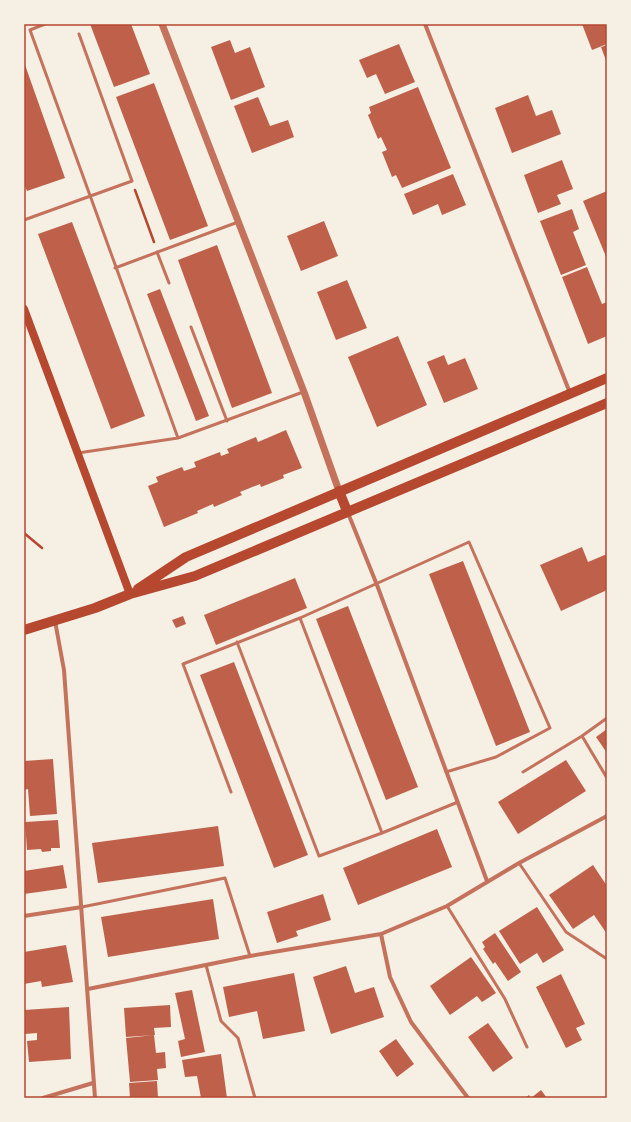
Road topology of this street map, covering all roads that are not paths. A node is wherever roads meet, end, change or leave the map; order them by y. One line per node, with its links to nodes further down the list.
1 (45, 24): 5 (lane)
2 (162, 24): 7 (street)
3 (426, 24): 15 (street)
4 (79, 34): 5 (lane)
5 (89, 196): 6 (lane); 9 (lane)
6 (24, 220)
7 (238, 222): 8 (lane); 14 (street)
8 (157, 252): 9 (lane); 10 (lane)
9 (115, 268): 18 (lane)
10 (169, 283)
11 (24, 309): 19 (main road)
12 (191, 327): 17 (lane)
13 (607, 378): 15 (main road)
14 (304, 392): 17 (lane); 20 (street)
15 (570, 393): 20 (main road)
16 (607, 403): 21 (main road)
17 (227, 421): 18 (lane)
18 (178, 438): 19 (lane)
19 (77, 453): 23 (main road)
20 (340, 491): 21 (main road); 23 (main road)
21 (347, 511): 22 (street); 23 (main road)
22 (377, 585): 24 (lane); 30 (street); 30 (lane)
23 (130, 594): 25 (main road)
24 (300, 618): 27 (lane); 36 (lane)
25 (55, 621): 26 (main road); 40 (street)
26 (24, 630)
27 (237, 642): 33 (lane); 36 (lane)
28 (607, 718): 29 (lane)
29 (582, 736): 31 (lane); 32 (lane)
30 (446, 772): 34 (street)
31 (523, 772)
32 (607, 778)
33 (230, 792)
34 (458, 802): 36 (lane); 38 (street)
35 (607, 816): 37 (street)
36 (382, 833)
37 (519, 863): 38 (street); 44 (lane)
38 (487, 881): 39 (street)
39 (447, 906): 42 (street); 47 (lane)
40 (82, 907): 41 (street); 43 (lane); 46 (street)
41 (24, 916)
42 (381, 934): 43 (street); 52 (street)
43 (250, 956): 45 (street)
44 (607, 959)
45 (206, 966): 46 (street); 51 (lane)
46 (88, 989): 48 (street)
47 (527, 1047)
48 (93, 1083): 49 (street); 50 (street)
49 (43, 1098)
50 (95, 1098)
51 (255, 1098)
52 (468, 1098)

